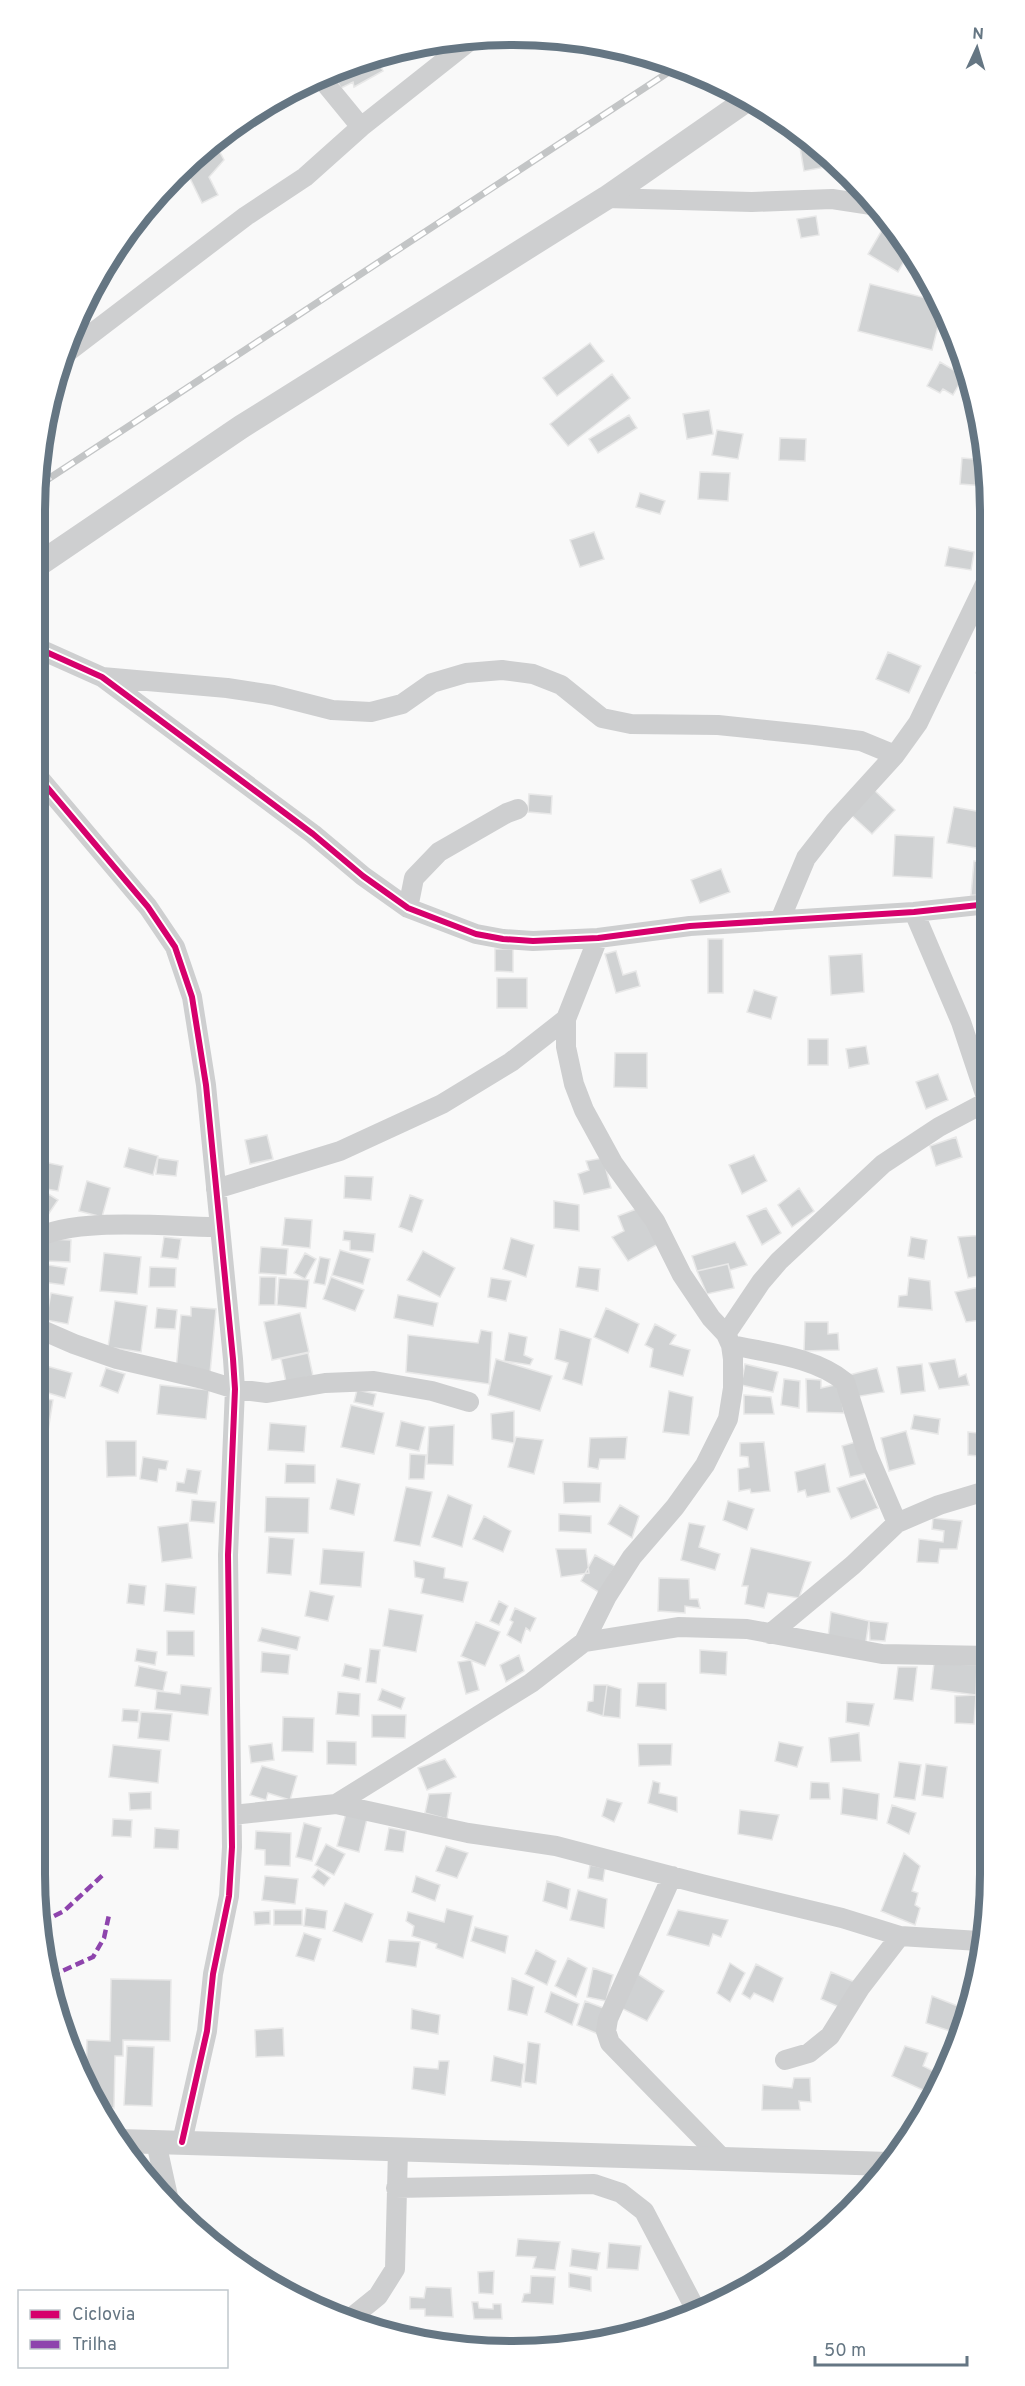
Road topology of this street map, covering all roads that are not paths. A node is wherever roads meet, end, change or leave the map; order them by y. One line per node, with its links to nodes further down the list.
1 (461, 48): 4 (street)
2 (326, 84): 4 (street)
3 (740, 105): 5 (street)
4 (361, 127): 7 (street)
5 (606, 198): 6 (street); 8 (street)
6 (864, 204)
7 (77, 345)
8 (45, 560)
9 (980, 595): 12 (street)
10 (45, 652): 11 (street)
11 (102, 677): 12 (street); 16 (street)
12 (895, 755): 18 (street)
13 (45, 785): 23 (street)
14 (518, 808): 16 (street)
15 (980, 905): 17 (street)
16 (408, 908): 19 (street)
17 (914, 912): 18 (street); 21 (street)
18 (780, 920): 19 (street)
19 (598, 939): 20 (street)
20 (566, 1019): 23 (street); 27 (street)
21 (980, 1078)
22 (980, 1106): 27 (street)
23 (216, 1190): 24 (street)
24 (219, 1227): 25 (street); 28 (street)
25 (45, 1235)
26 (45, 1332): 28 (street)
27 (728, 1340): 31 (street); 33 (street)
28 (235, 1389): 29 (street); 36 (street)
29 (469, 1402)
30 (980, 1493): 31 (street)
31 (897, 1523): 32 (street)
32 (770, 1634): 33 (street); 34 (street)
33 (584, 1642): 35 (street)
34 (980, 1656)
35 (336, 1804): 36 (street); 37 (street)
36 (232, 1815): 43 (street)
37 (672, 1876): 38 (street); 45 (street)
38 (900, 1936): 39 (street); 40 (street)
39 (975, 1941)
40 (785, 2060)
41 (130, 2141): 42 (street)
42 (156, 2142): 43 (street); 47 (street)
43 (182, 2142): 44 (street)
44 (398, 2150): 45 (street); 48 (street)
45 (723, 2159): 46 (street)
46 (879, 2164)
47 (165, 2186)
48 (396, 2188): 49 (street); 50 (street)
49 (693, 2304)
50 (356, 2314)

